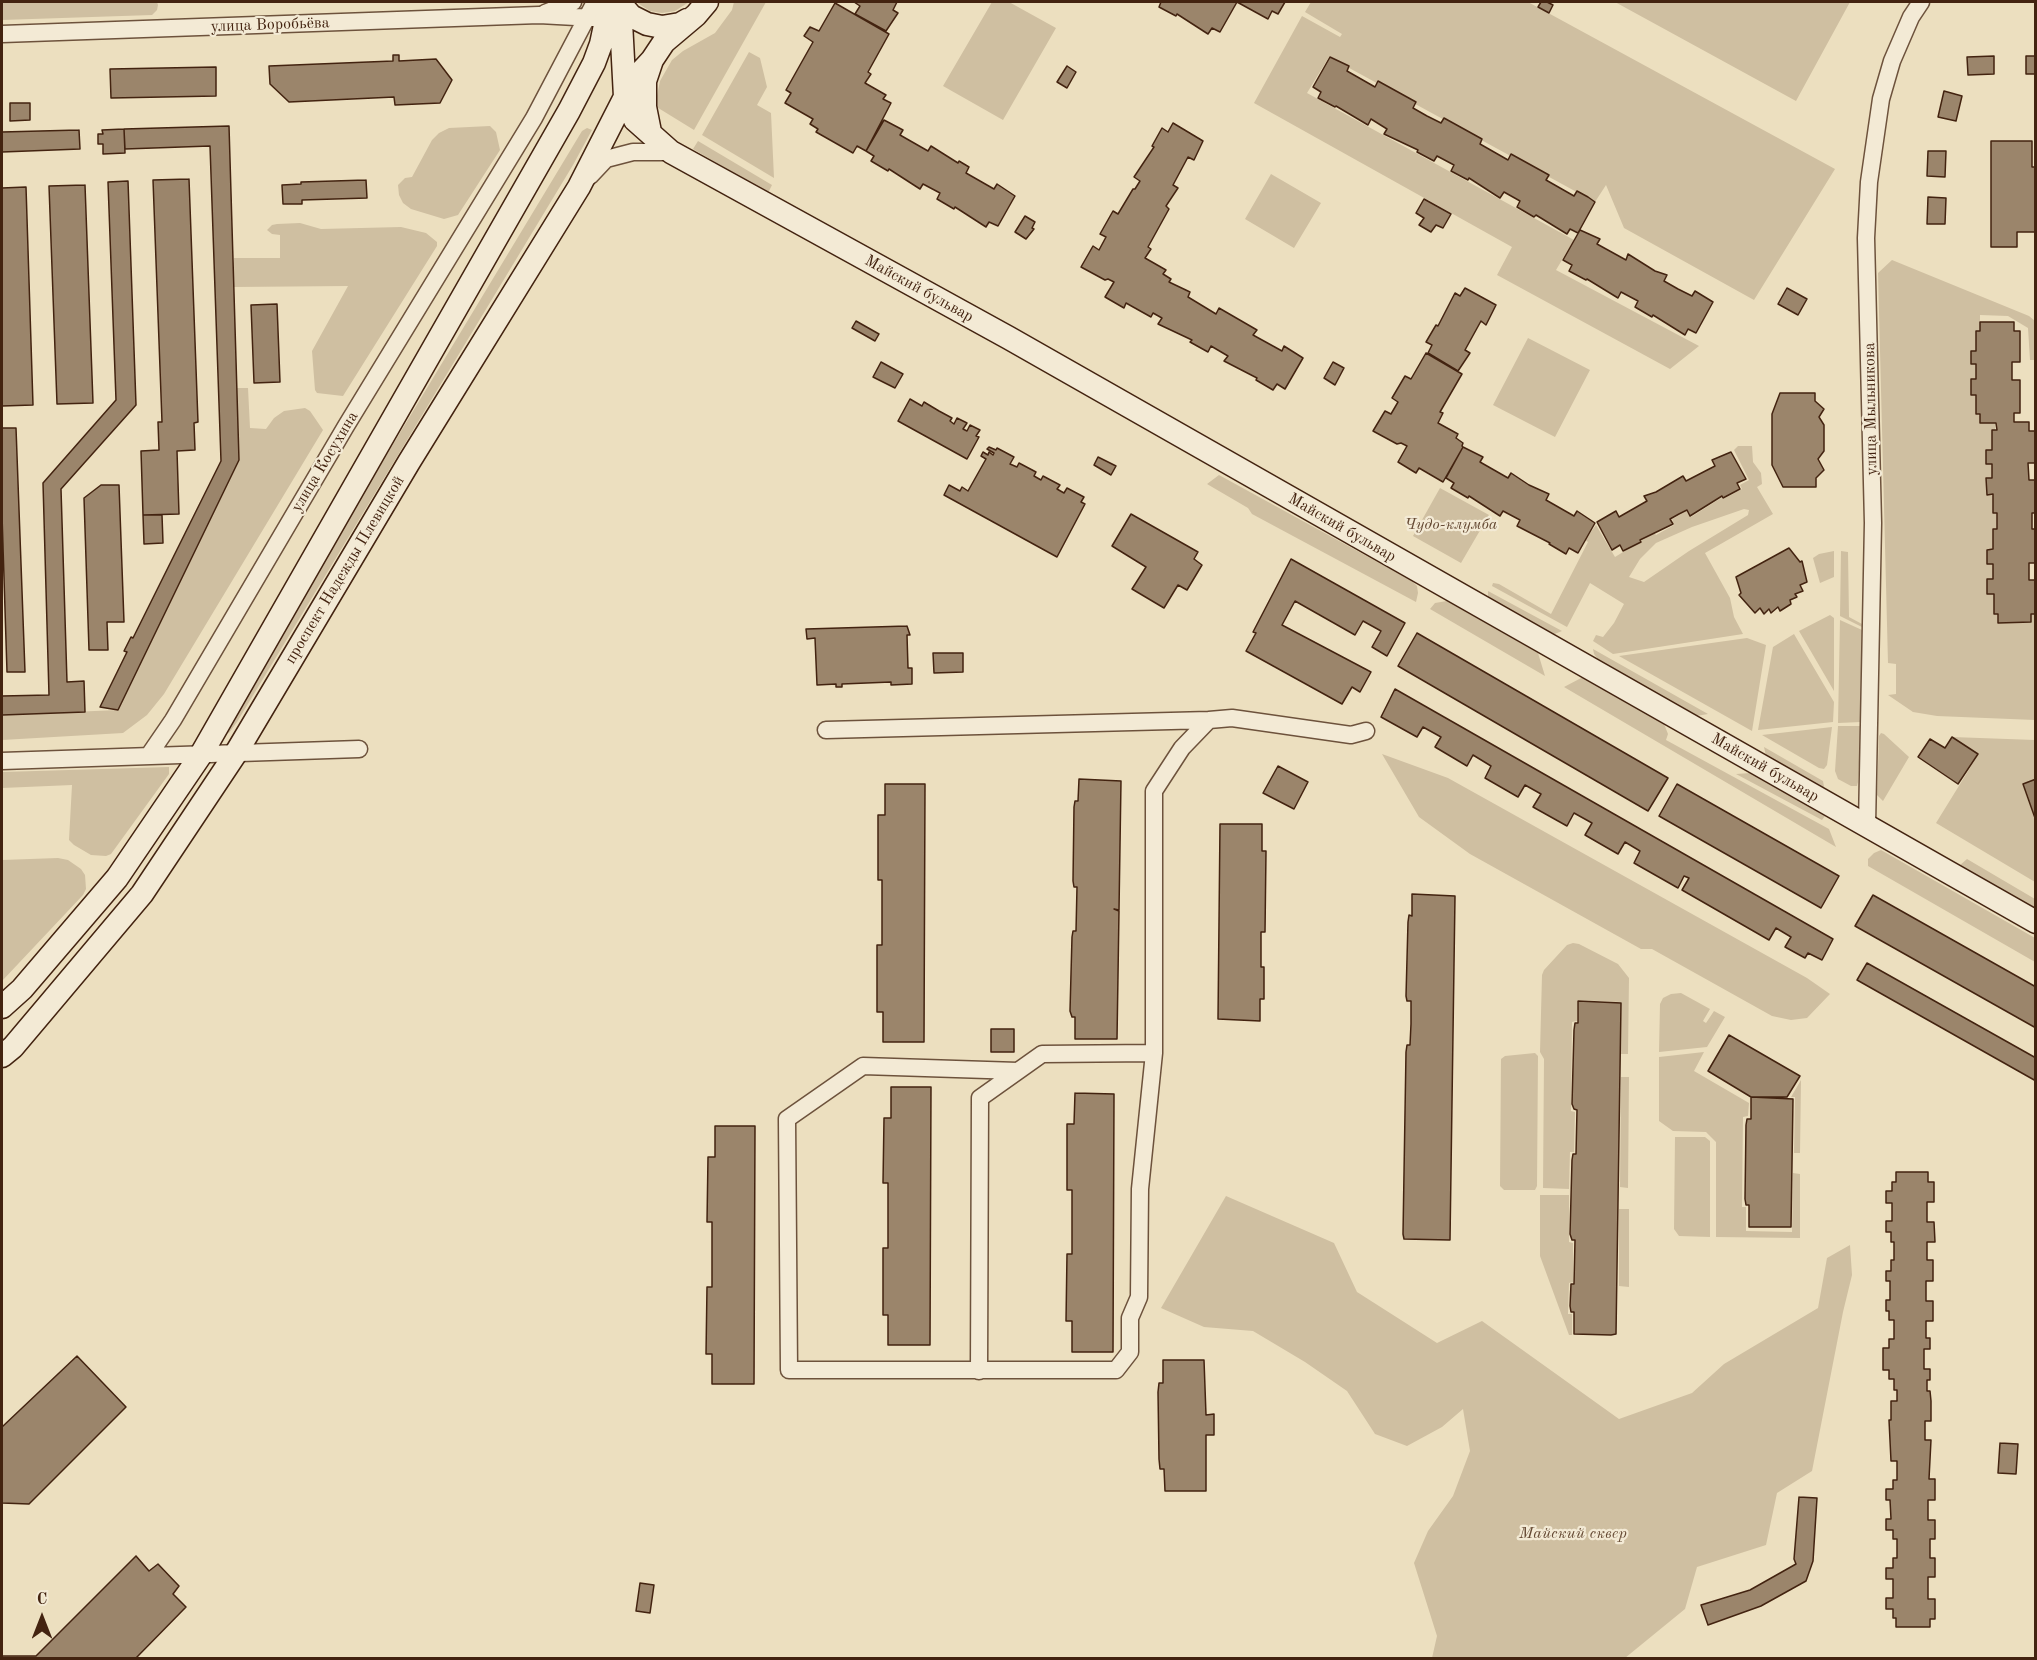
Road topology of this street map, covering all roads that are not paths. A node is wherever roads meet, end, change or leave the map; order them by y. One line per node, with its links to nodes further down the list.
1 (573, 2): 6 (street)
2 (594, 2): 5 (street, улица Косухина)
3 (1921, 2): 21 (street, улица Мыльникова)
4 (702, 8): 5 (main road); 8 (main road, проспект Надежды Плевицкой)
5 (610, 11): 6 (street, улица Воробьёва); 9 (main road); 17 (main road, проспект Надежды Плевицкой); 19 (street, улица Косухина)
6 (539, 15): 7 (street, улица Воробьёва)
7 (2, 34)
8 (652, 60): 9 (main road, проспект Надежды Плевицкой); 10 (main road)
9 (625, 97): 10 (main road, Майский бульвар); 12 (main road, проспект Надежды Плевицкой)
10 (650, 133): 11 (main road, Майский бульвар)
11 (671, 152): 12 (street); 21 (main road, Майский бульвар)
12 (579, 187): 18 (main road, проспект Надежды Плевицкой)
13 (1209, 720): 14 (street); 15 (street); 24 (street)
14 (826, 730)
15 (1366, 731)
16 (358, 749): 18 (street)
17 (202, 753): 18 (street); 19 (street); 23 (main road, проспект Надежды Плевицкой)
18 (236, 753): 25 (main road, проспект Надежды Плевицкой)
19 (149, 755): 20 (street)
20 (2, 761)
21 (1867, 825): 22 (main road, Майский бульвар)
22 (2036, 922)
23 (2, 1007)
24 (1154, 1053): 26 (street); 27 (street)
25 (2, 1056)
26 (1018, 1071): 27 (street); 27 (street)
27 (979, 1371)

